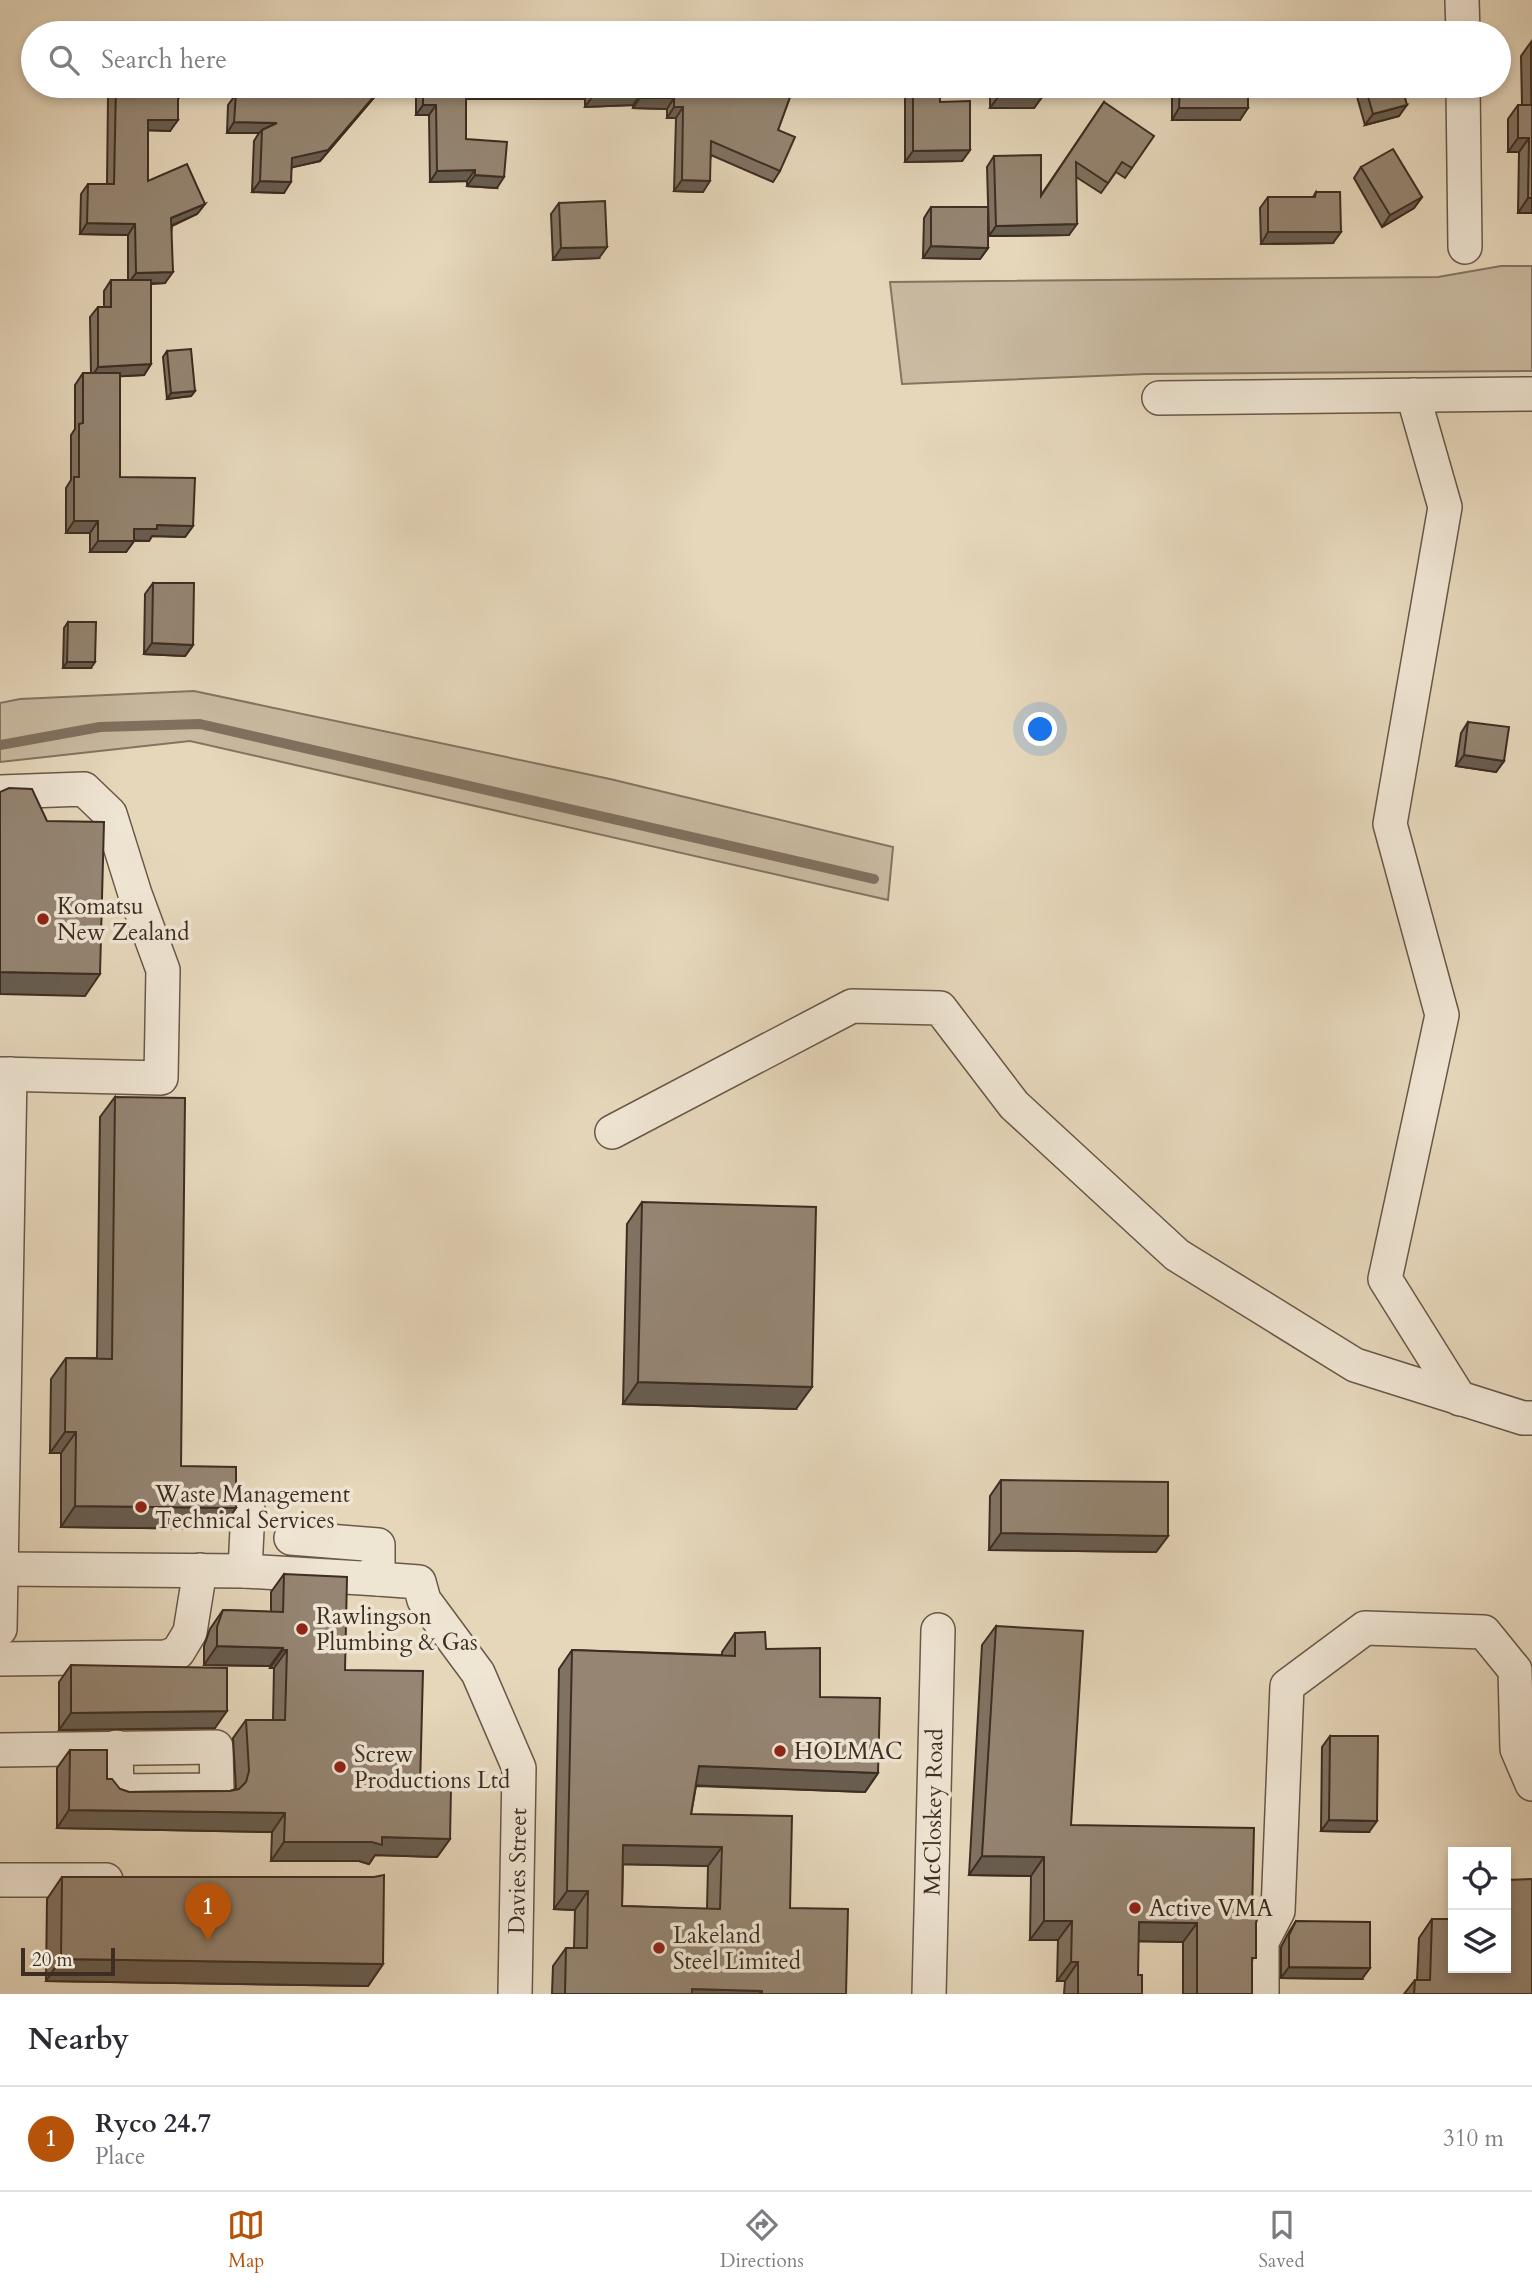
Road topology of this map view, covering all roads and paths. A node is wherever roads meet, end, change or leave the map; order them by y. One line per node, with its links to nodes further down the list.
1 (1462, 0): 2 (street)
2 (1463, 21)
3 (1464, 98): 4 (street)
4 (1465, 247)
5 (1532, 394): 6 (street)
6 (1413, 395): 7 (street); 11 (street)
7 (1160, 398)
8 (0, 792): 9 (street)
9 (5, 1074): 14 (street)
10 (612, 1132): 11 (street)
11 (1460, 1399): 12 (street)
12 (1532, 1418)
13 (248, 1509): 18 (street)
14 (2, 1524): 16 (street)
15 (291, 1538): 19 (street)
16 (1, 1569): 17 (street); 20 (street)
17 (200, 1570): 18 (street); 22 (street)
18 (245, 1571): 19 (street)
19 (377, 1579): 28 (street, Davies Street)
20 (0, 1629)
21 (938, 1630): 29 (street, McCloskey Road)
22 (0, 1659)
23 (116, 1747): 24 (street)
24 (0, 1750)
25 (1532, 1784): 30 (street)
26 (0, 1880): 27 (street)
27 (138, 1880)
28 (515, 1994)
29 (929, 1994)
30 (1262, 1994)

